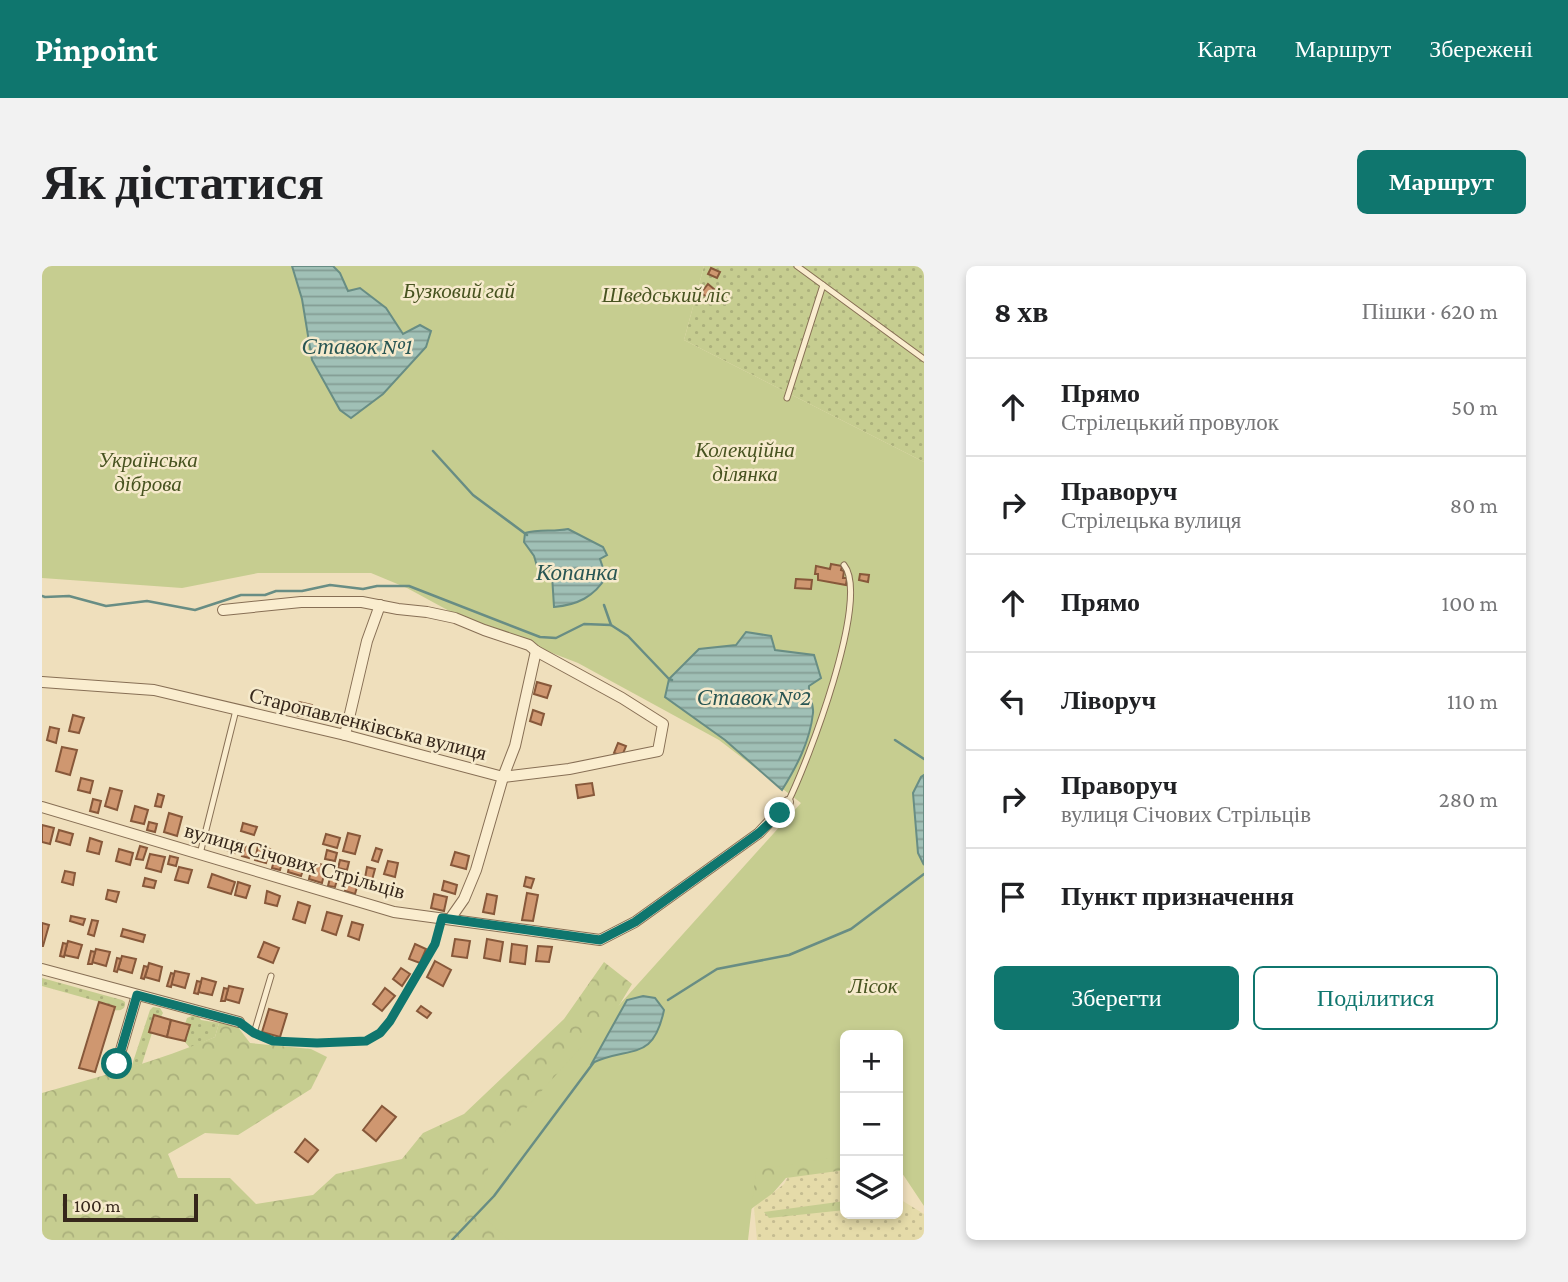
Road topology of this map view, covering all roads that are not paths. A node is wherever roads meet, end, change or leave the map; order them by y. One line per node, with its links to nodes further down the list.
1 (797, 266): 2 (lane)
2 (823, 285): 3 (lane); 4 (lane)
3 (924, 359)
4 (788, 398)
5 (844, 565): 13 (lane)
6 (380, 604): 7 (street); 8 (street); 11 (street)
7 (223, 610)
8 (536, 651): 12 (street); 12 (street, Старопавленківська вулиця)
9 (42, 682): 10 (street, Старопавленківська вулиця)
10 (236, 710): 11 (street, Старопавленківська вулиця); 15 (lane)
11 (345, 736): 12 (street, Старопавленківська вулиця)
12 (503, 777): 16 (street)
13 (788, 802): 16 (street, вулиця Січових Стрільців)
14 (42, 807): 15 (street, вулиця Січових Стрільців)
15 (200, 854): 16 (street, вулиця Січових Стрільців)
16 (446, 919): 21 (lane)
17 (42, 969): 19 (street)
18 (271, 976): 21 (lane)
19 (137, 995): 20 (street); 22 (street)
20 (239, 1022): 21 (lane)
21 (254, 1033)
22 (117, 1064)

